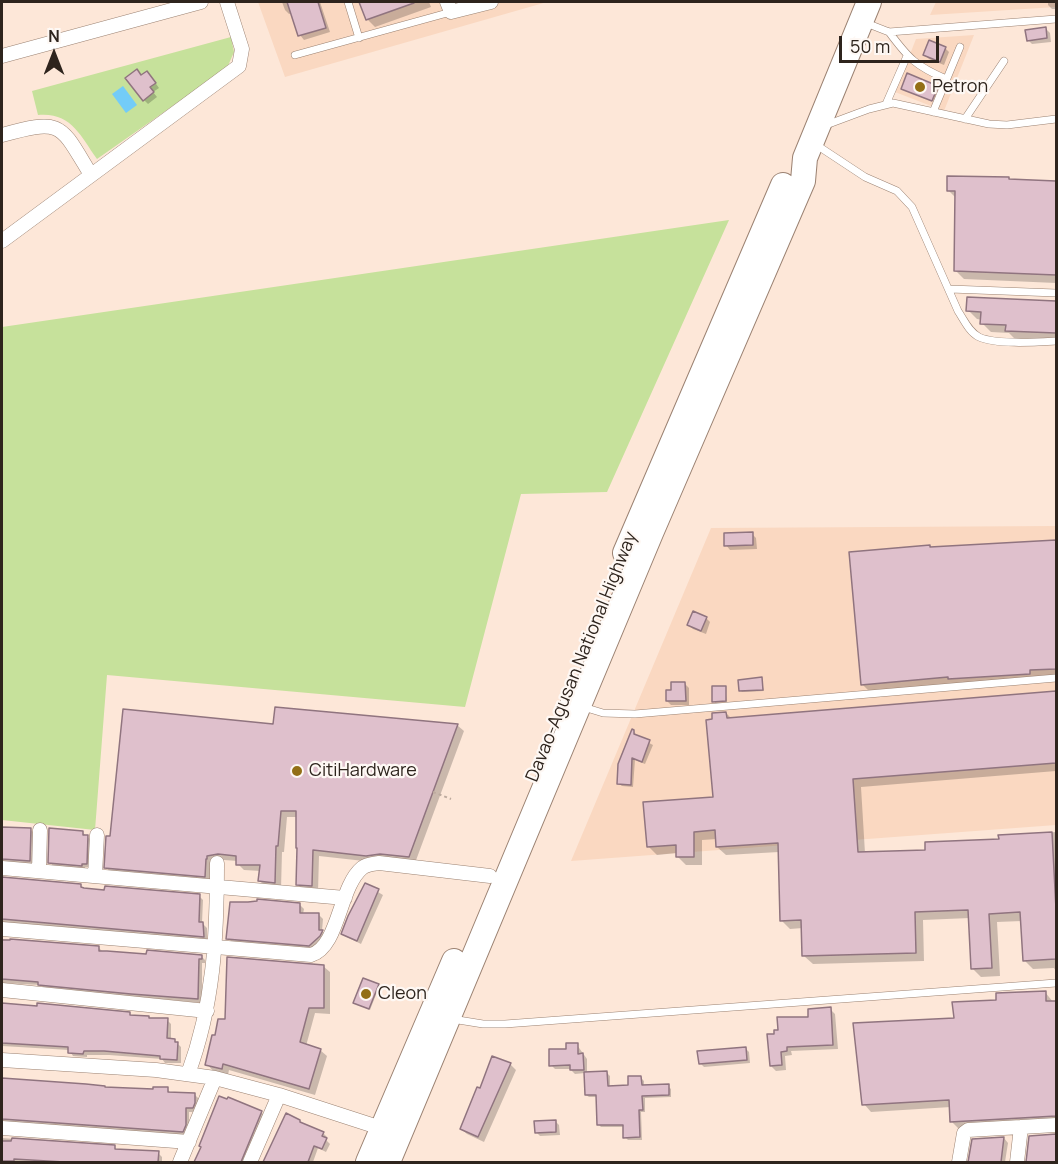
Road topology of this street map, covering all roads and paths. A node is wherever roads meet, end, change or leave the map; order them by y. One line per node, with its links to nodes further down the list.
1 (201, 2): 12 (street)
2 (227, 2): 22 (street)
3 (348, 2): 9 (lane)
4 (491, 2): 5 (street)
5 (449, 7): 9 (lane)
6 (865, 11): 8 (lane); 21 (highway, Davao-Agusan National Highway)
7 (1056, 19): 8 (lane)
8 (889, 32): 13 (lane)
9 (359, 38): 11 (lane)
10 (960, 47): 15 (lane)
11 (295, 55)
12 (2, 56)
13 (907, 56): 15 (lane); 16 (lane)
14 (1004, 62): 18 (lane)
15 (946, 79): 17 (lane)
16 (886, 104): 17 (lane); 21 (lane)
17 (933, 112): 18 (lane)
18 (965, 119): 19 (lane)
19 (1056, 119)
20 (2, 135): 22 (street)
21 (811, 142): 24 (lane); 28 (highway, Davao-Agusan National Highway)
22 (92, 175): 23 (street)
23 (2, 241)
24 (950, 289): 25 (lane); 26 (lane)
25 (1056, 293)
26 (1056, 341)
27 (1056, 678): 28 (lane)
28 (571, 704): 37 (highway, Davao-Agusan National Highway); 45 (highway, Davao-Agusan National Highway)
29 (433, 792): 30 (path)
30 (451, 799)
31 (40, 830): 35 (street)
32 (97, 835): 36 (street)
33 (217, 863): 38 (street)
34 (2, 868): 35 (street)
35 (39, 871): 36 (street)
36 (95, 876): 38 (street)
37 (490, 876): 39 (street); 45 (highway, Davao-Agusan National Highway)
38 (217, 886): 39 (street); 41 (street)
39 (345, 897): 41 (street)
40 (2, 929): 41 (street)
41 (214, 948): 44 (street)
42 (1056, 983): 45 (lane)
43 (2, 990): 44 (street)
44 (207, 1011): 47 (street)
45 (440, 1014): 53 (highway, Davao-Agusan National Highway)
46 (2, 1060): 47 (street)
47 (188, 1074): 48 (street)
48 (215, 1078): 49 (street); 54 (street)
49 (279, 1095): 53 (street); 56 (street)
50 (1056, 1125): 51 (street)
51 (1022, 1127): 59 (street); 60 (street)
52 (2, 1128): 54 (street)
53 (391, 1132): 57 (highway, Davao-Agusan National Highway); 58 (highway, Davao-Agusan National Highway)
54 (189, 1142): 55 (street)
55 (180, 1162)
56 (250, 1162)
57 (368, 1162)
58 (388, 1162)
59 (959, 1162)
60 (1017, 1162)

